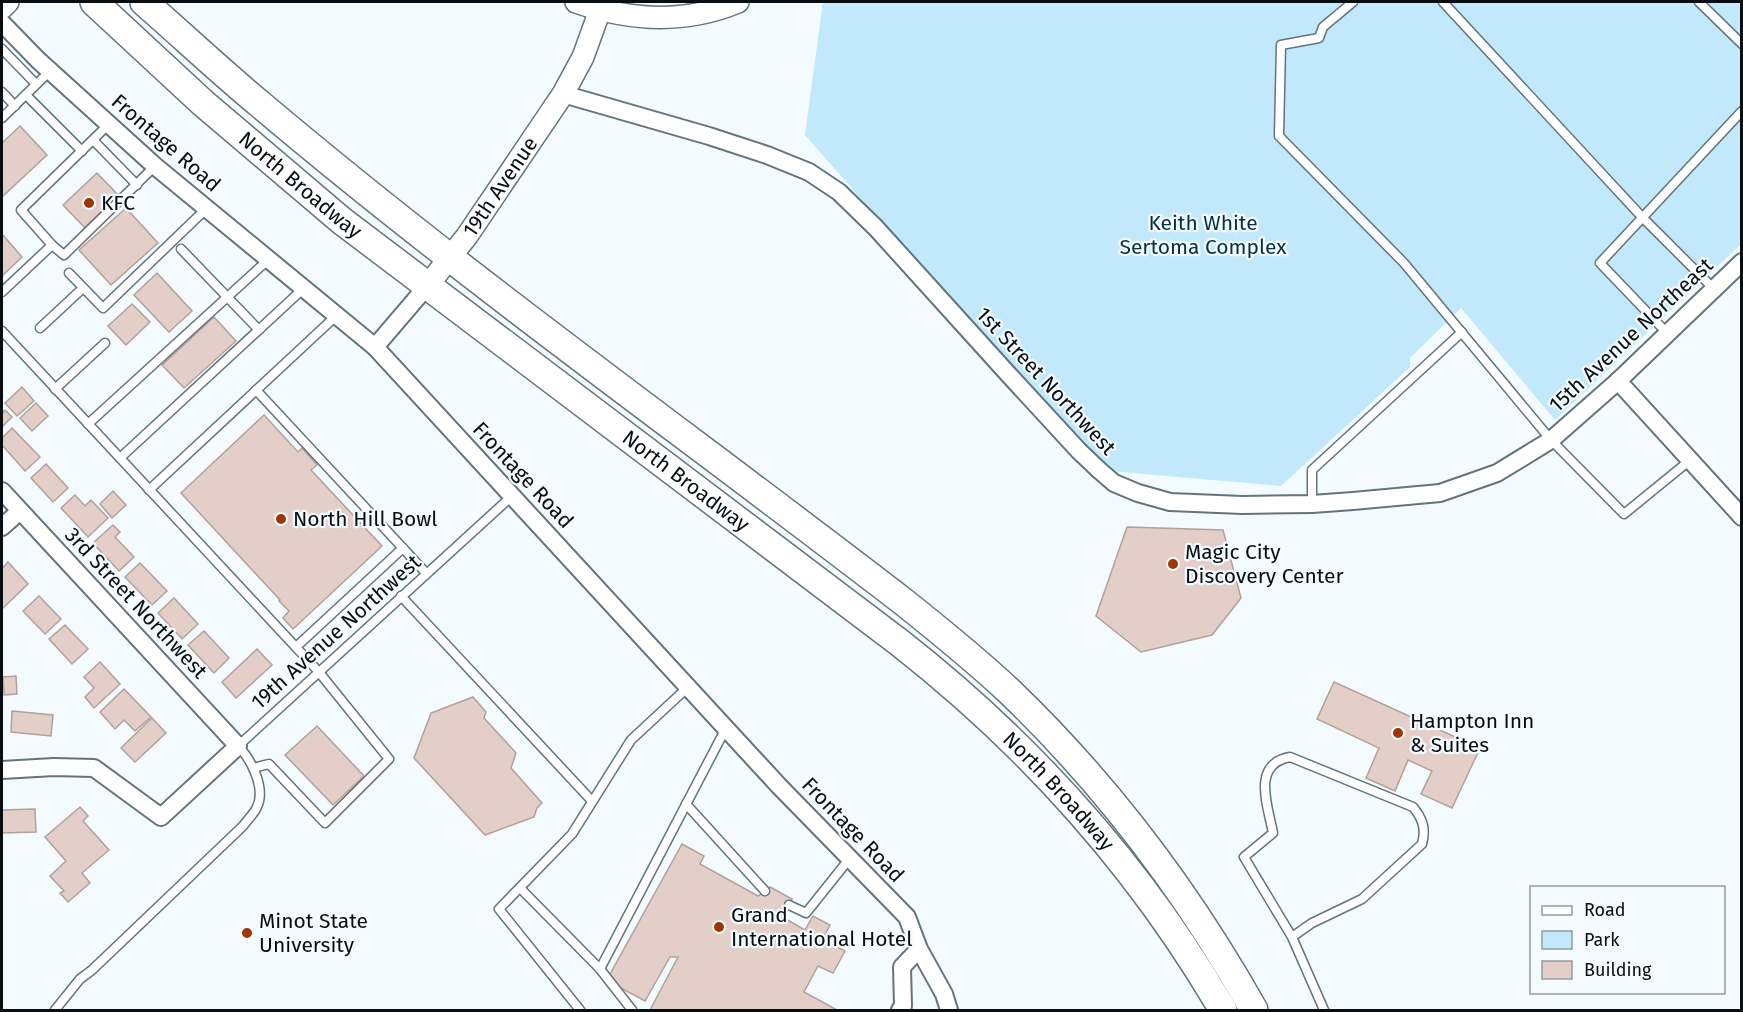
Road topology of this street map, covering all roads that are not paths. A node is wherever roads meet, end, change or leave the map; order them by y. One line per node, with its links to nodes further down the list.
1 (8, 2): 9 (street)
2 (94, 2): 35 (main road, North Broadway)
3 (144, 2): 31 (main road, North Broadway)
4 (576, 2): 10 (street)
5 (738, 2): 10 (street)
6 (1353, 2): 45 (lane)
7 (1443, 2): 28 (lane)
8 (1699, 2): 12 (lane)
9 (2, 8)
10 (600, 10): 17 (street, 19th Avenue)
11 (2, 23): 14 (street, Frontage Road)
12 (1742, 44)
13 (2, 49): 15 (lane)
14 (50, 71): 15 (lane); 22 (street, Frontage Road)
15 (36, 84): 18 (lane)
16 (2, 92): 19 (lane)
17 (563, 94): 31 (street, 19th Avenue); 59 (street, 1st Street Northwest)
18 (26, 95): 19 (lane); 24 (lane)
19 (15, 106): 21 (lane)
20 (1742, 111): 28 (lane)
21 (2, 118)
22 (109, 124): 23 (lane); 25 (street, Frontage Road)
23 (93, 140): 24 (lane); 26 (lane)
24 (82, 151): 29 (lane)
25 (155, 166): 26 (lane); 27 (street, Frontage Road)
26 (137, 185): 29 (lane)
27 (207, 208): 32 (street, Frontage Road); 36 (lane)
28 (1642, 217): 38 (lane); 46 (lane)
29 (52, 244): 39 (lane)
30 (181, 249): 40 (lane)
31 (450, 258): 35 (street, 19th Avenue); 88 (main road, North Broadway)
32 (269, 259): 37 (street, Frontage Road); 40 (lane)
33 (1742, 262): 38 (street, 15th Avenue Northeast)
34 (69, 273): 36 (lane)
35 (428, 285): 48 (street, 19th Avenue); 87 (main road, North Broadway)
36 (83, 288): 42 (lane)
37 (304, 288): 41 (street, Frontage Road); 43 (lane)
38 (1713, 288): 46 (street, 15th Avenue Northeast)
39 (2, 292)
40 (228, 296): 43 (lane); 52 (lane)
41 (337, 315): 48 (street, Frontage Road); 51 (lane)
42 (40, 327)
43 (259, 330): 54 (lane)
44 (2, 331): 50 (lane)
45 (1462, 332): 53 (lane); 59 (lane)
46 (1667, 333): 49 (street, 15th Avenue Northeast)
47 (105, 343): 50 (lane)
48 (375, 347): 58 (street, Frontage Road)
49 (1618, 381): 53 (street, 15th Avenue Northeast); 55 (street)
50 (55, 389): 52 (lane)
51 (256, 390): 56 (lane); 63 (lane)
52 (88, 424): 54 (lane)
53 (1551, 440): 55 (lane); 59 (street, 1st Street Northwest)
54 (120, 458): 56 (lane)
55 (1689, 461): 61 (street)
56 (149, 490): 66 (lane)
57 (2, 491): 60 (street, 3rd Street Northwest)
58 (512, 496): 64 (lane, 19th Avenue Northwest); 68 (street, Frontage Road)
59 (1312, 504)
60 (20, 511): 62 (street); 70 (street, 3rd Street Northwest)
61 (1742, 517)
62 (2, 527)
63 (403, 548): 64 (lane); 66 (lane)
64 (426, 573): 65 (lane, 19th Avenue Northwest)
65 (401, 596): 67 (lane, 19th Avenue Northwest); 73 (lane)
66 (296, 647): 67 (lane)
67 (318, 671): 70 (lane, 19th Avenue Northwest); 71 (lane)
68 (688, 687): 69 (street, Frontage Road); 73 (lane)
69 (726, 728): 74 (lane); 75 (street, Frontage Road)
70 (237, 746): 71 (lane); 72 (street)
71 (253, 768): 82 (lane)
72 (2, 770)
73 (592, 801): 76 (lane)
74 (686, 804): 77 (lane); 81 (lane)
75 (850, 858): 78 (lane); 80 (street, Frontage Road)
76 (520, 888): 81 (lane); 83 (lane)
77 (765, 891)
78 (789, 905)
79 (1292, 936): 79 (lane); 89 (lane)
80 (919, 949): 85 (street); 86 (street, Frontage Road)
81 (600, 969): 84 (lane)
82 (55, 1011)
83 (580, 1011)
84 (632, 1011)
85 (900, 1011)
86 (949, 1011)
87 (1223, 1011)
88 (1254, 1011)
89 (1324, 1011)

